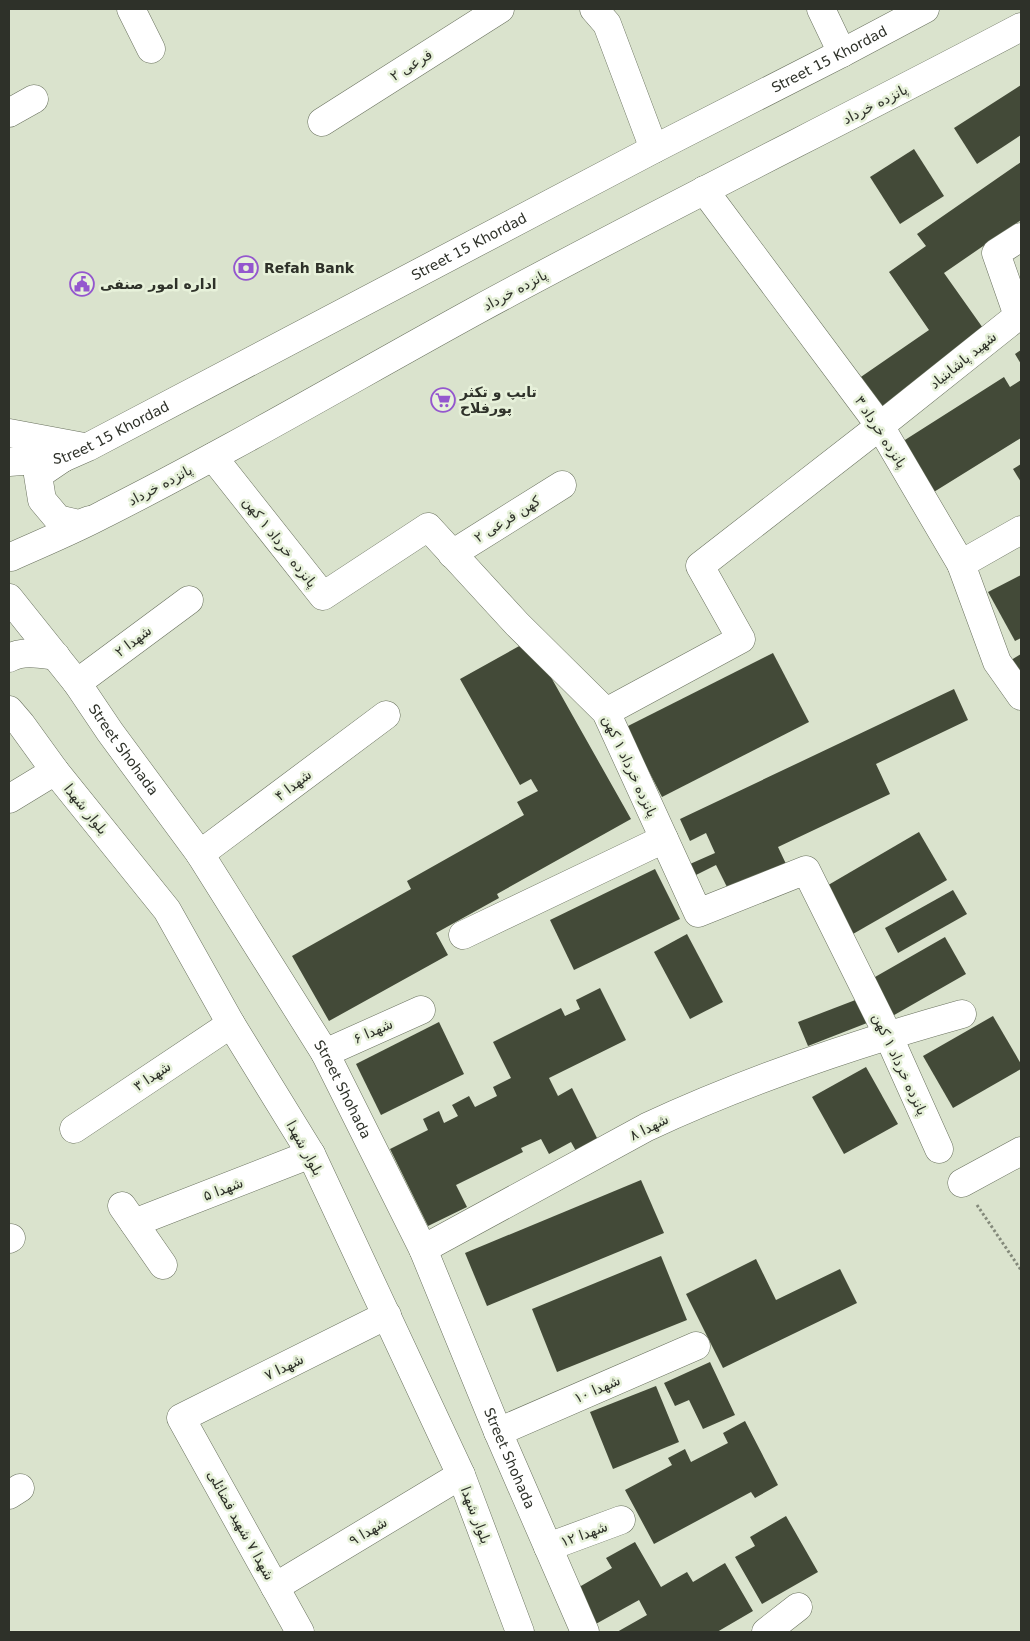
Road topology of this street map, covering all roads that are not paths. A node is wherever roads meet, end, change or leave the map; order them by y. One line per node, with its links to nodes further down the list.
1 (131, 9): 7 (street)
2 (500, 9): 11 (street, فرعی ۲)
3 (594, 9): 12 (street)
4 (821, 9): 8 (street)
5 (925, 9): 8 (street, Street 15 Khordad)
6 (1021, 27): 13 (street, پانزده خرداد)
7 (151, 49)
8 (842, 53): 12 (street, Street 15 Khordad)
9 (34, 99): 10 (street)
10 (9, 113)
11 (322, 122)
12 (654, 149): 17 (street, Street 15 Khordad)
13 (704, 190): 15 (street, پانزده خرداد ۳); 18 (street, پانزده خرداد)
14 (1021, 237): 15 (street, شهید پاشابنیاد)
15 (880, 426): 26 (street, پانزده خرداد ۳); 34 (street)
16 (9, 433): 17 (street)
17 (88, 447): 19 (street, Street 15 Khordad)
18 (213, 457): 22 (street, پانزده خرداد); 24 (street, پانزده خرداد ۱ کهن)
19 (63, 458): 20 (street, Street 15 Khordad); 22 (street)
20 (9, 462)
21 (562, 485): 24 (street, کهن فرعی ۲)
22 (102, 515): 25 (street, پانزده خرداد)
23 (1021, 530): 26 (street)
24 (452, 554): 34 (street, پانزده خرداد ۱ کهن)
25 (9, 561)
26 (961, 564): 32 (street, پانزده خرداد ۳)
27 (9, 598): 29 (street, Street Shohada)
28 (189, 600): 31 (street, شهدا ۲)
29 (56, 656): 30 (street); 31 (street, Street Shohada)
30 (9, 658)
31 (77, 683): 39 (street, Street Shohada)
32 (1021, 696)
33 (9, 710): 36 (street, بلوار شهدا)
34 (606, 712): 38 (street, پانزده خرداد ۱ کهن)
35 (386, 715): 39 (street, شهدا ۴)
36 (55, 770): 37 (street); 43 (street, بلوار شهدا)
37 (9, 799)
38 (664, 839): 40 (street); 44 (street, پانزده خرداد ۱ کهن)
39 (200, 854): 45 (street, Street Shohada)
40 (463, 936)
41 (421, 1010): 45 (street, شهدا ۶)
42 (962, 1014): 44 (street, شهدا ۸)
43 (231, 1024): 46 (street, شهدا ۳); 49 (street, بلوار شهدا)
44 (888, 1035): 47 (street, پانزده خرداد ۱ کهن); 51 (street, شهدا ۸)
45 (324, 1053): 51 (street, Street Shohada)
46 (74, 1129)
47 (939, 1149)
48 (1021, 1151): 50 (street)
49 (312, 1154): 52 (street, شهدا ۵); 53 (street, بلوار شهدا)
50 (962, 1183)
51 (423, 1249): 56 (street, Street Shohada)
52 (163, 1265)
53 (387, 1315): 55 (street, شهدا ۷); 57 (street, بلوار شهدا)
54 (696, 1346): 56 (street, شهدا ۱۰)
55 (180, 1418): 60 (street, شهدا ۷ شهید فضائلی)
56 (498, 1432): 59 (street, Street Shohada)
57 (461, 1475): 60 (street, شهدا ۹); 63 (street, بلوار شهدا)
58 (621, 1520): 59 (street, شهدا ۱۲)
59 (548, 1547): 64 (street, Street Shohada)
60 (275, 1587): 62 (street, شهدا ۷ شهید فضائلی)
61 (798, 1607): 65 (street)
62 (300, 1632)
63 (520, 1632)
64 (585, 1632)
65 (766, 1632)

